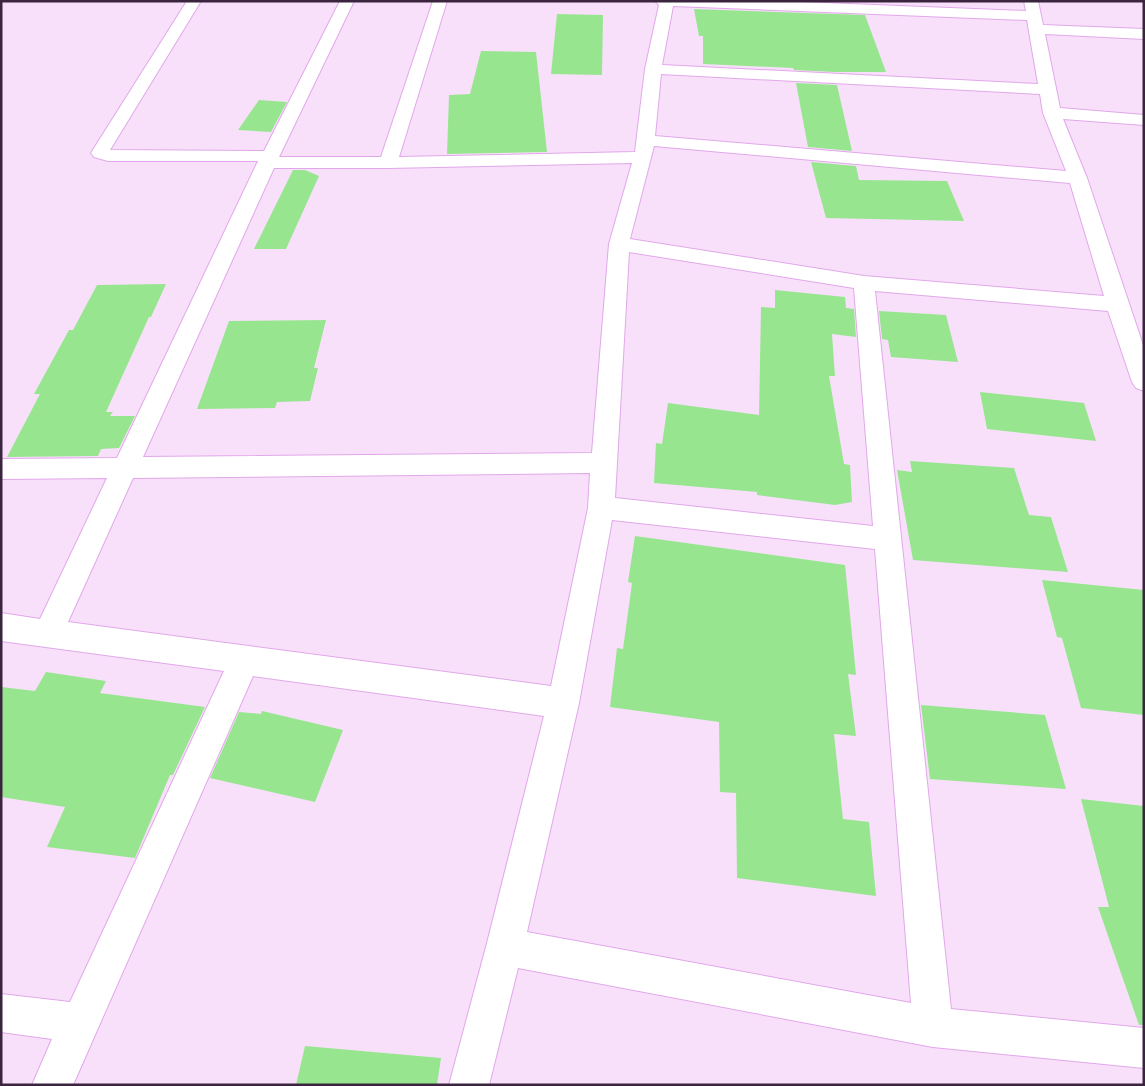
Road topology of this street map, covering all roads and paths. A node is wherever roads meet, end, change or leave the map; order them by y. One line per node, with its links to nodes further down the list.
1 (194, 1): 13 (street)
2 (347, 1): 13 (street)
3 (440, 1): 14 (street)
4 (662, 1): 5 (street)
5 (667, 1): 6 (street); 8 (street)
6 (1034, 16): 7 (street); 9 (street)
7 (1144, 34)
8 (653, 69): 9 (street); 12 (street)
9 (1047, 89): 10 (street)
10 (1052, 113): 11 (street); 15 (street)
11 (1144, 120)
12 (644, 148): 14 (street); 15 (street); 16 (street)
13 (268, 159): 14 (street); 21 (street)
14 (388, 164)
15 (1078, 178): 18 (street)
16 (619, 244): 17 (street); 20 (street)
17 (864, 283): 18 (street); 24 (street)
18 (1116, 304): 19 (street)
19 (1144, 382)
20 (604, 463): 21 (street); 23 (street)
21 (126, 467): 22 (street); 26 (street)
22 (1, 469)
23 (601, 508): 24 (street); 28 (street)
24 (887, 539): 32 (street)
25 (1, 627): 26 (street)
26 (48, 634): 27 (street)
27 (245, 660): 28 (street); 31 (street)
28 (563, 703): 29 (street)
29 (504, 947): 32 (street); 35 (street)
30 (1, 1013): 31 (street)
31 (81, 1023): 34 (street)
32 (934, 1027): 33 (street)
33 (1144, 1048)
34 (52, 1085)
35 (469, 1085)

